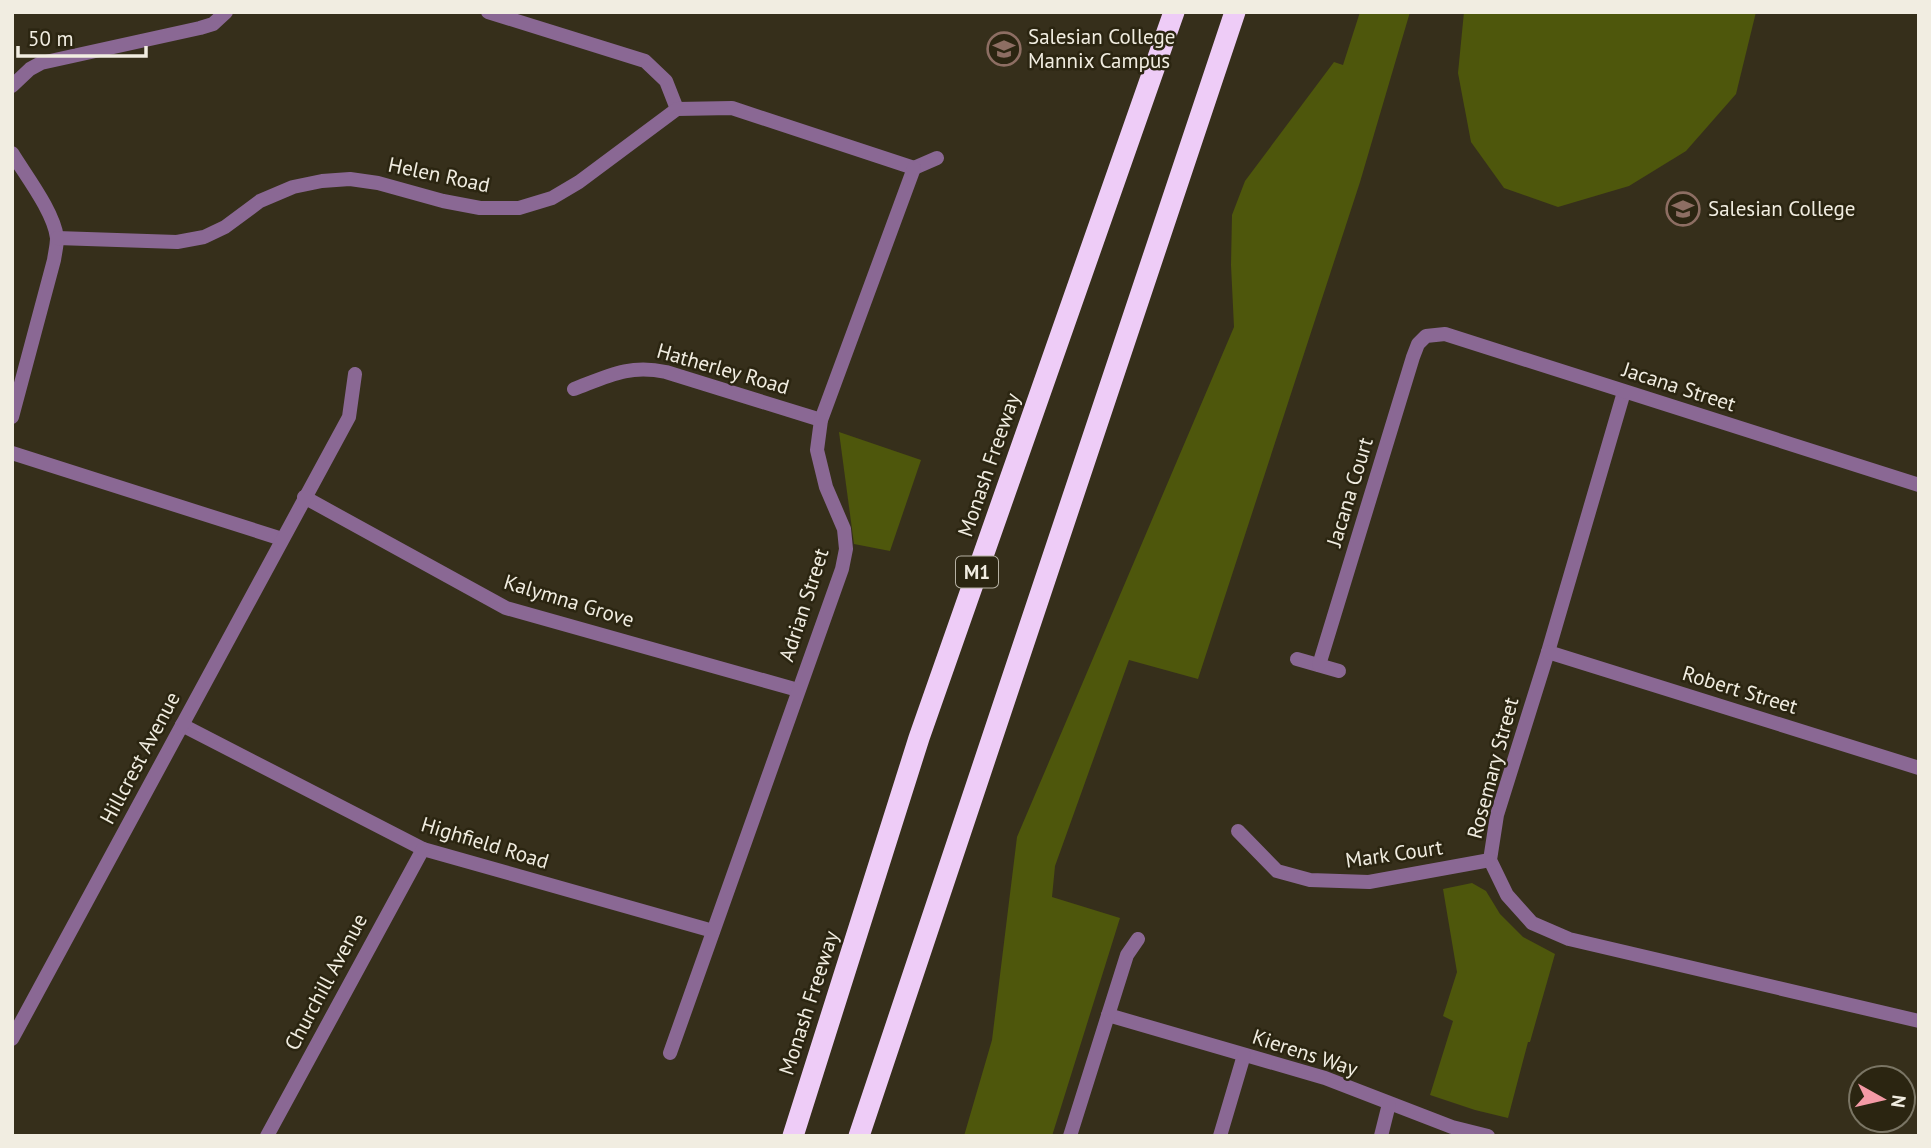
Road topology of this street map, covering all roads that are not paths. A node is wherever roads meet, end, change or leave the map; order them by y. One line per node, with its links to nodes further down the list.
1 (226, 12): 5 (street)
2 (488, 12): 6 (street)
3 (1174, 12): 40 (highway, Monash Freeway / M1)
4 (1235, 12): 41 (highway)
5 (12, 86)
6 (677, 109): 9 (street); 10 (street, Helen Road)
7 (12, 153): 10 (street)
8 (937, 158): 9 (street)
9 (914, 168): 16 (street, Adrian Street)
10 (57, 238): 15 (street)
11 (1426, 336): 14 (street, Jacana Street); 23 (street, Jacana Court)
12 (355, 374): 19 (street, Hillcrest Avenue)
13 (574, 389): 16 (street, Hatherley Road)
14 (1624, 391): 18 (street, Jacana Street); 21 (street, Rosemary Street)
15 (12, 417)
16 (821, 419): 25 (street, Adrian Street)
17 (12, 453): 20 (street)
18 (1919, 485)
19 (304, 497): 20 (street, Hillcrest Avenue); 25 (street, Kalymna Grove)
20 (282, 539): 26 (street, Hillcrest Avenue)
21 (1548, 652): 27 (street, Robert Street); 30 (street, Rosemary Street)
22 (1297, 659): 23 (street)
23 (1319, 665): 24 (street)
24 (1339, 671)
25 (799, 690): 31 (street, Adrian Street)
26 (182, 725): 29 (street, Highfield Road); 35 (street, Hillcrest Avenue)
27 (1919, 768)
28 (1238, 831): 30 (street, Mark Court)
29 (423, 849): 31 (street, Highfield Road); 39 (street, Churchill Avenue)
30 (1490, 860): 34 (street, Rosemary Street)
31 (713, 931): 36 (street, Adrian Street)
32 (1138, 939): 33 (street)
33 (1108, 1015): 37 (street, Kierens Way); 42 (street)
34 (1919, 1021)
35 (12, 1039)
36 (670, 1053)
37 (1244, 1055): 38 (street, Kierens Way); 43 (street)
38 (1390, 1104): 44 (street); 45 (street, Kierens Way)
39 (267, 1136)
40 (793, 1136)
41 (859, 1136)
42 (1070, 1136)
43 (1220, 1136)
44 (1381, 1136)
45 (1488, 1136)

